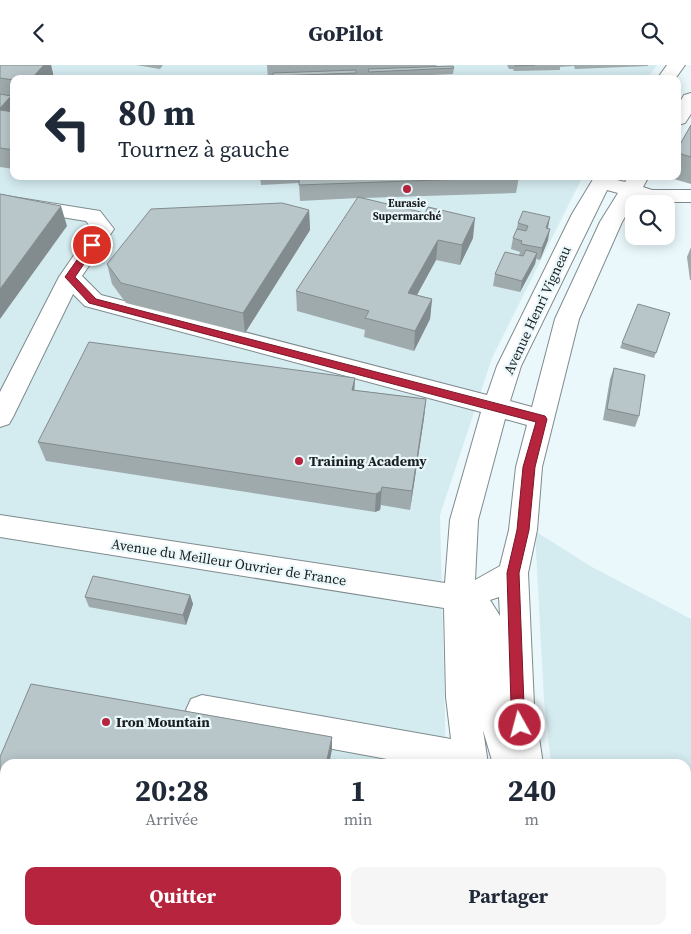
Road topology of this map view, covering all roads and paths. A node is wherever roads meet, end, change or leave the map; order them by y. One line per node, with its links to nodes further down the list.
1 (691, 99): 2 (street)
2 (681, 114)
3 (603, 180): 9 (street, Avenue Henri Vigneau)
4 (612, 180): 5 (street)
5 (635, 183): 6 (street); 11 (street)
6 (691, 196)
7 (0, 201): 8 (street)
8 (70, 277): 9 (street); 10 (street)
9 (496, 409): 11 (street); 14 (street, Avenue Henri Vigneau)
10 (0, 417)
11 (542, 419): 13 (street)
12 (0, 526): 14 (street, Avenue du Meilleur Ouvrier de France)
13 (513, 573): 14 (street); 20 (street)
14 (459, 598): 18 (street, Avenue Henri Vigneau); 19 (street)
15 (202, 711): 16 (street)
16 (381, 753): 17 (street)
17 (448, 759)
18 (471, 759)
19 (508, 759)
20 (525, 759)

